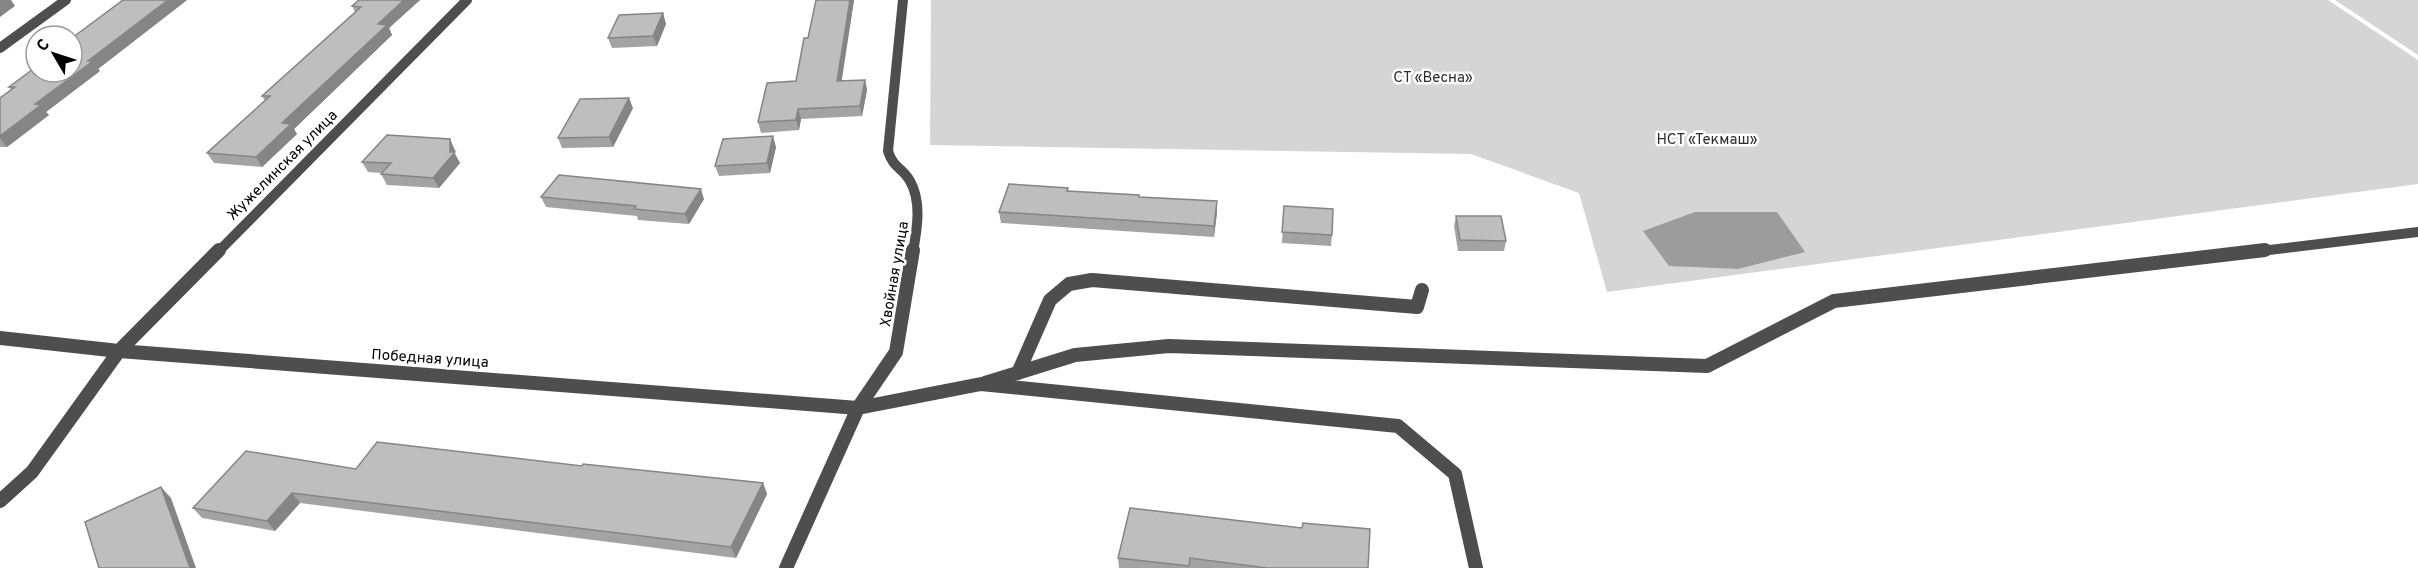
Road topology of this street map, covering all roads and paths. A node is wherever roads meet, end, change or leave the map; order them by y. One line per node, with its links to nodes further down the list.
1 (66, 0): 4 (street)
2 (467, 0): 8 (street, Жужелинская улица)
3 (903, 0): 11 (street, Хвойная улица)
4 (0, 48)
5 (2418, 232): 9 (street)
6 (1422, 290): 9 (street)
7 (0, 338): 8 (street, Победная улица)
8 (119, 351): 11 (street, Победная улица); 12 (street, Жужелинская улица)
9 (1018, 373): 10 (street)
10 (981, 384): 11 (street, Победная улица); 14 (street)
11 (858, 408): 13 (street, Хвойная улица)
12 (0, 501)
13 (786, 568)
14 (1476, 568)

